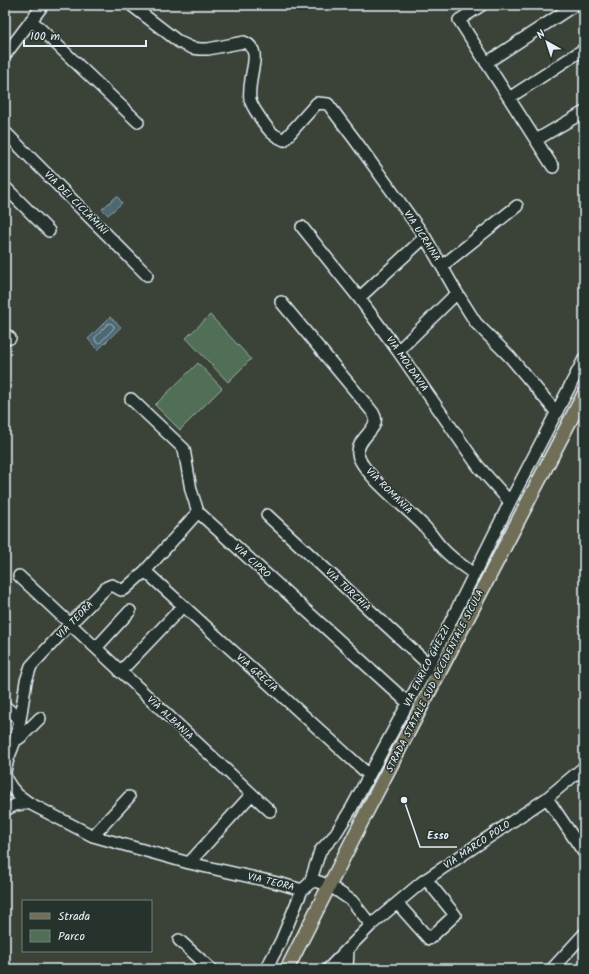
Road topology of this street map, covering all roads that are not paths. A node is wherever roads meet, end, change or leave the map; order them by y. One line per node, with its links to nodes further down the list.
1 (43, 5): 7 (street)
2 (131, 5): 21 (street, VIA UCRAINA)
3 (482, 5): 10 (street)
4 (575, 5): 10 (street)
5 (583, 5): 6 (street)
6 (584, 9)
7 (31, 20): 9 (street); 13 (street)
8 (584, 49): 11 (street)
9 (5, 55)
10 (486, 63): 11 (street)
11 (509, 98): 15 (street)
12 (584, 112): 15 (street)
13 (138, 122)
14 (5, 132): 23 (street, VIA DEI CICLAMINI)
15 (536, 140): 16 (street)
16 (553, 167)
17 (5, 187): 20 (street)
18 (517, 206): 22 (street)
19 (302, 227): 25 (street, VIA MOLDAVIA)
20 (49, 231)
21 (425, 237): 22 (street, VIA UCRAINA); 25 (street)
22 (442, 266): 24 (street, VIA UCRAINA)
23 (147, 275)
24 (458, 293): 27 (street); 31 (street, VIA UCRAINA)
25 (359, 298): 27 (street, VIA MOLDAVIA)
26 (281, 302): 36 (street, VIA ROMANIA)
27 (398, 351): 32 (street, VIA MOLDAVIA)
28 (584, 359): 31 (street, VIA ENRICO GHEZZI)
29 (584, 394): 72 (main road, STRADA STATALE SUD OCCIDENTALE SICULA)
30 (131, 398): 33 (street)
31 (556, 413): 32 (street, VIA ENRICO GHEZZI)
32 (510, 502): 36 (street, VIA ENRICO GHEZZI)
33 (198, 512): 35 (street, VIA TEORA); 44 (street, VIA CIPRO)
34 (267, 514): 42 (street, VIA TURCHIA)
35 (145, 571): 38 (street, VIA GRECIA); 40 (street, VIA TEORA)
36 (474, 574): 42 (street, VIA ENRICO GHEZZI)
37 (19, 576): 40 (street, VIA ALBANIA)
38 (183, 606): 43 (street); 51 (street, VIA GRECIA)
39 (130, 611): 41 (street)
40 (70, 624): 41 (street, VIA ALBANIA); 47 (street, VIA TEORA)
41 (96, 648): 43 (street, VIA ALBANIA)
42 (428, 665): 44 (street, VIA ENRICO GHEZZI)
43 (120, 672): 52 (street, VIA ALBANIA)
44 (408, 703): 51 (street, VIA ENRICO GHEZZI)
45 (5, 706): 47 (street)
46 (40, 718): 48 (street)
47 (20, 720): 48 (street, VIA TEORA)
48 (15, 741): 50 (street, VIA TEORA)
49 (584, 767): 54 (street, VIA MARCO POLO)
50 (5, 775): 55 (street, VIA TEORA)
51 (369, 775): 63 (street, VIA ENRICO GHEZZI)
52 (252, 794): 57 (street, VIA ALBANIA); 60 (street)
53 (129, 797): 58 (street)
54 (547, 798): 59 (street); 61 (street, VIA MARCO POLO)
55 (29, 803): 56 (street); 58 (street, VIA TEORA)
56 (5, 810)
57 (270, 811)
58 (93, 836): 60 (street, VIA TEORA)
59 (584, 854)
60 (189, 863): 63 (street, VIA TEORA)
61 (426, 879): 65 (street, VIA MARCO POLO); 65 (street)
62 (322, 883): 63 (street)
63 (306, 887): 71 (street, VIA ENRICO GHEZZI)
64 (336, 890): 66 (street)
65 (397, 903): 66 (street, VIA MARCO POLO)
66 (372, 925): 69 (street, VIA MARCO POLO)
67 (584, 934): 75 (street)
68 (179, 940): 70 (street)
69 (348, 949): 73 (street, VIA MARCO POLO); 74 (street)
70 (211, 969)
71 (266, 969)
72 (287, 969)
73 (328, 969)
74 (347, 969)
75 (552, 969)

